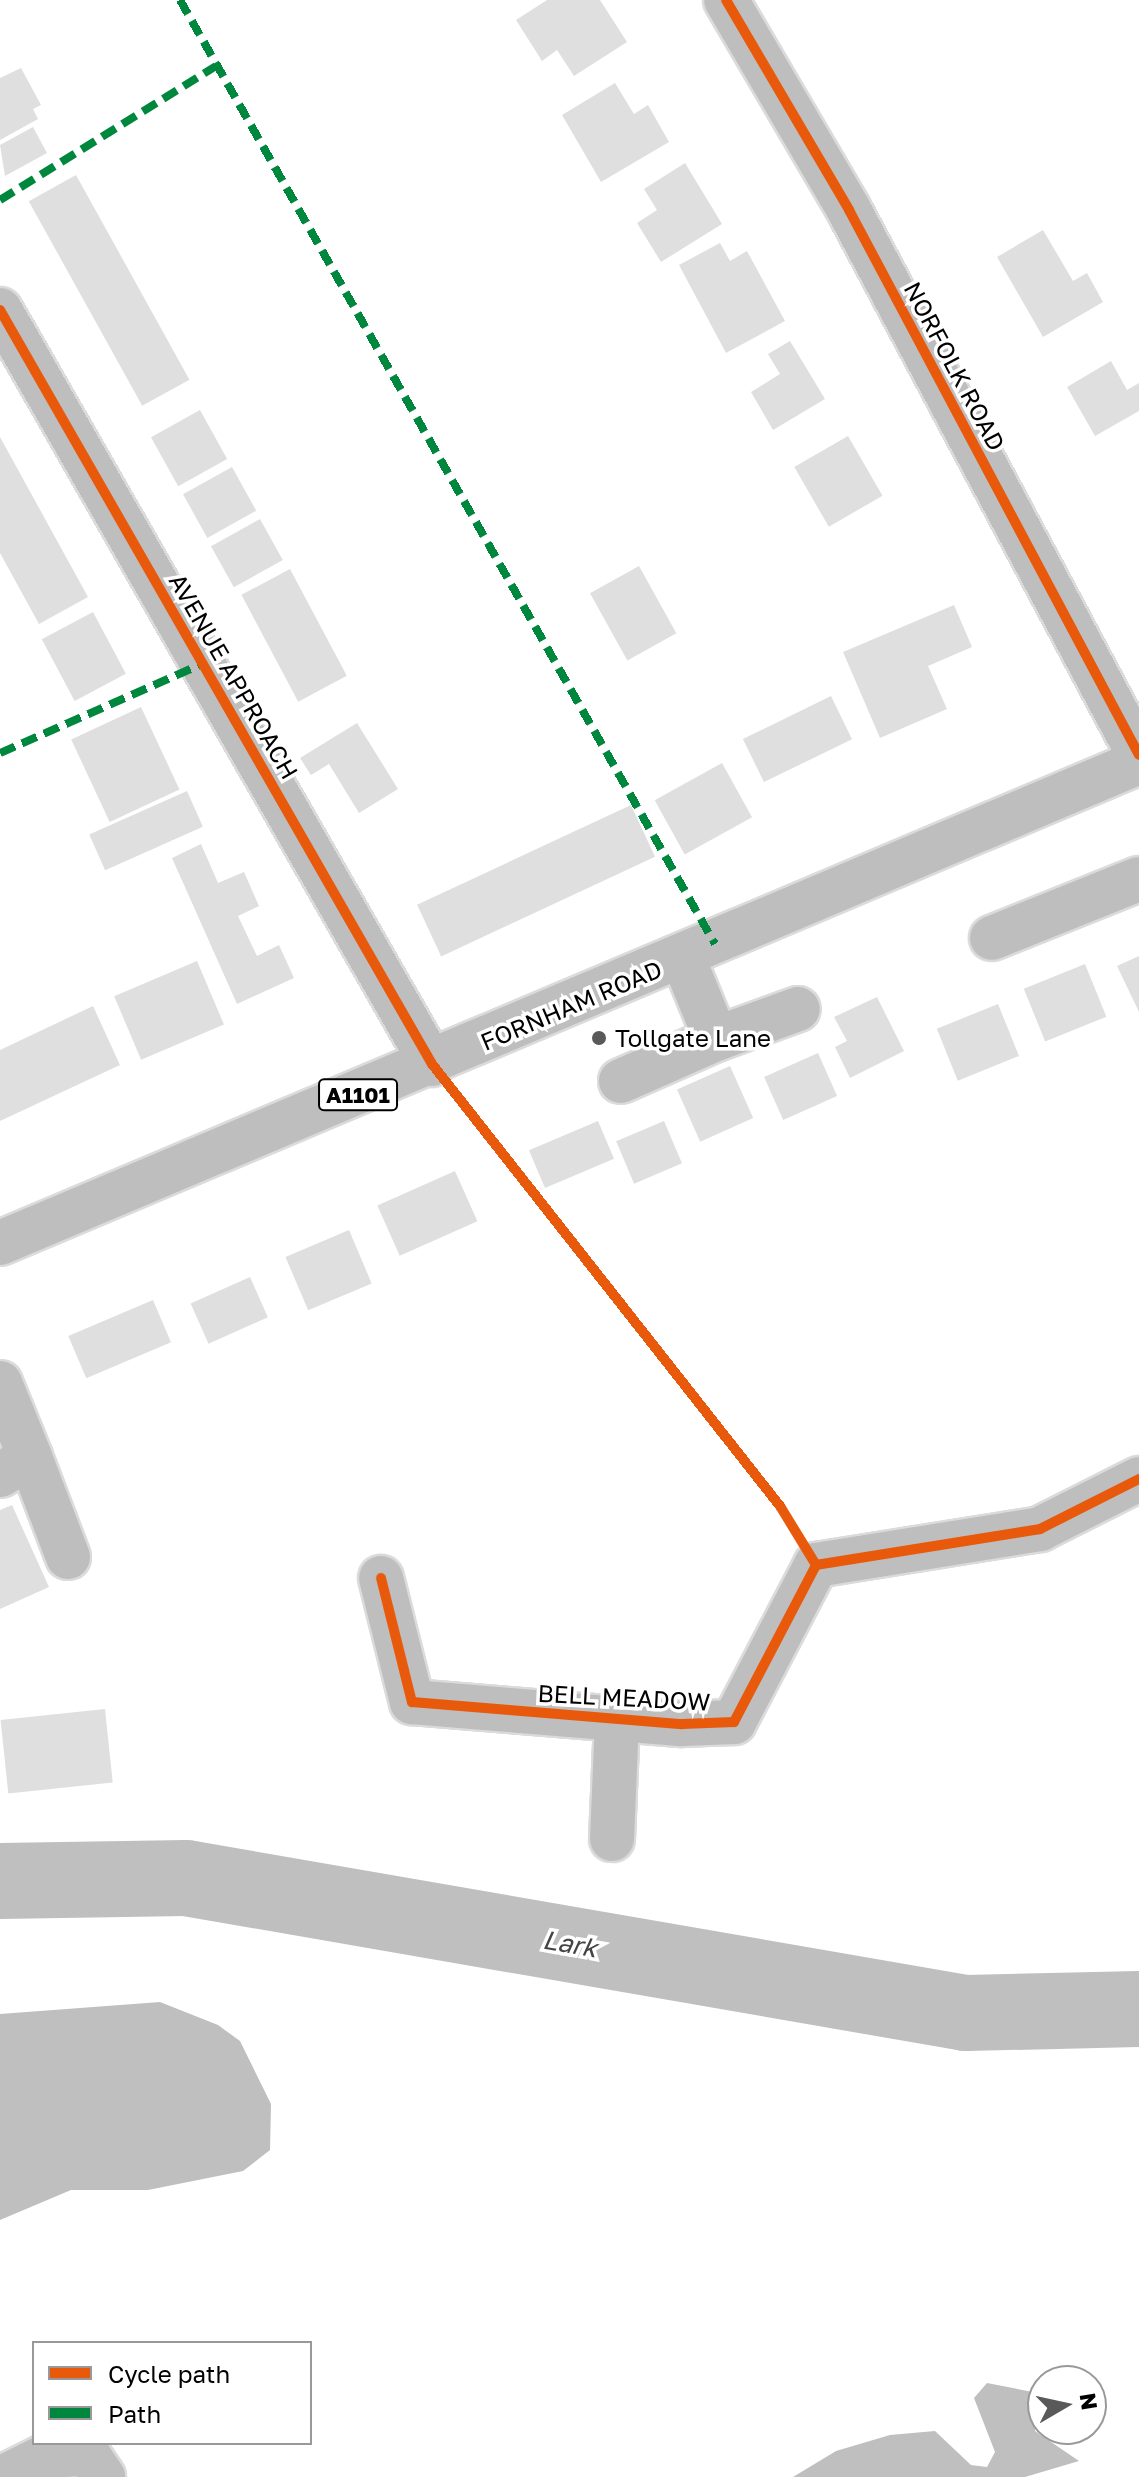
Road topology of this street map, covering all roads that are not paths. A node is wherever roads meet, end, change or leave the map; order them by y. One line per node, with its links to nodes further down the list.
1 (726, 0): 3 (street, NORFOLK ROAD)
2 (0, 310): 10 (street, AVENUE APPROACH)
3 (1139, 755)
4 (1139, 762): 7 (street, FORNHAM ROAD / A1101)
5 (1139, 879): 6 (street)
6 (992, 938)
7 (683, 958): 9 (street); 10 (street, FORNHAM ROAD / A1101)
8 (798, 1009): 9 (street)
9 (716, 1039): 11 (street)
10 (432, 1064): 12 (street, FORNHAM ROAD / A1101)
11 (621, 1081)
12 (0, 1243)
13 (0, 1383): 14 (street)
14 (15, 1466): 16 (street)
15 (1139, 1479): 18 (street, BELL MEADOW)
16 (68, 1557)
17 (381, 1578): 18 (street, BELL MEADOW)
18 (617, 1718): 19 (street)
19 (612, 1839)
20 (4, 2477): 21 (street)
21 (103, 2477)

